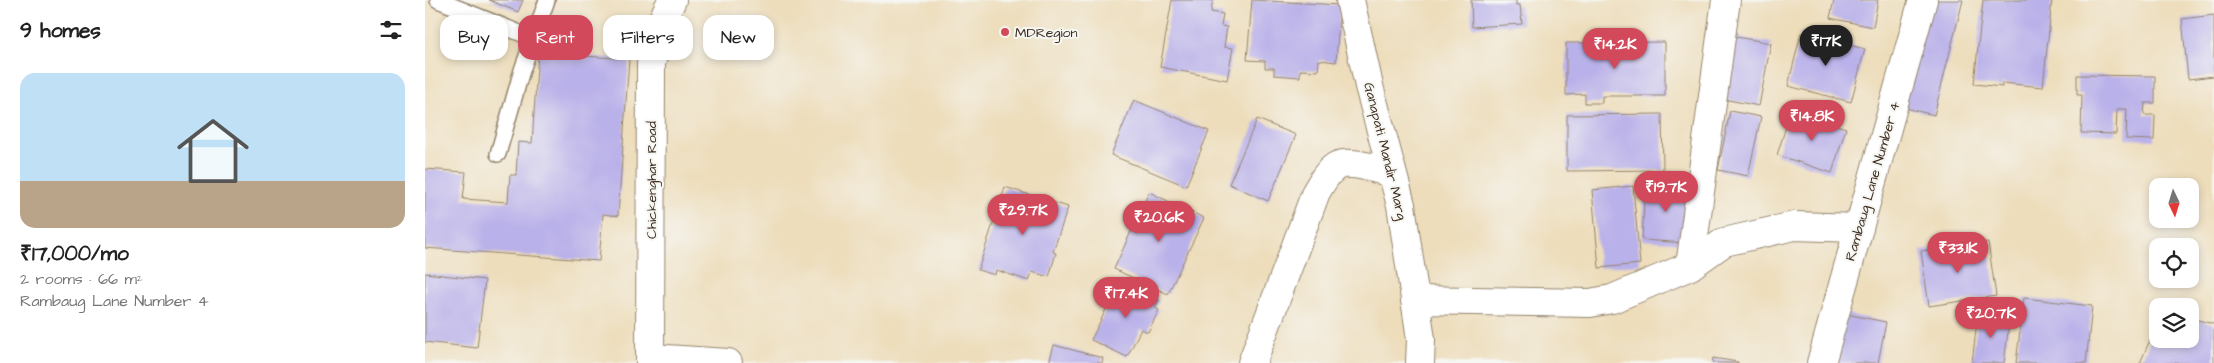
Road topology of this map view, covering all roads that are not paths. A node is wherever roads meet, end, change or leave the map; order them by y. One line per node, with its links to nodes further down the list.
1 (438, 0): 8 (lane)
2 (547, 0): 7 (lane)
3 (672, 0): 15 (street, Chickenghar Road)
4 (1350, 0): 11 (street, Ganapati Mandir Marg)
5 (1726, 0): 13 (street)
6 (1923, 0): 12 (street, Rambaug Lane Number 4)
7 (541, 15)
8 (518, 32)
9 (526, 60): 10 (lane)
10 (498, 154)
11 (1393, 173): 14 (street, Ganapati Mandir Marg); 17 (street)
12 (1859, 228): 13 (street); 19 (street, Rambaug Lane Number 4)
13 (1690, 266): 14 (street)
14 (1415, 300): 18 (street, Ganapati Mandir Marg)
15 (650, 361): 16 (street)
16 (728, 363)
17 (1252, 363)
18 (1420, 363)
19 (1821, 363)

